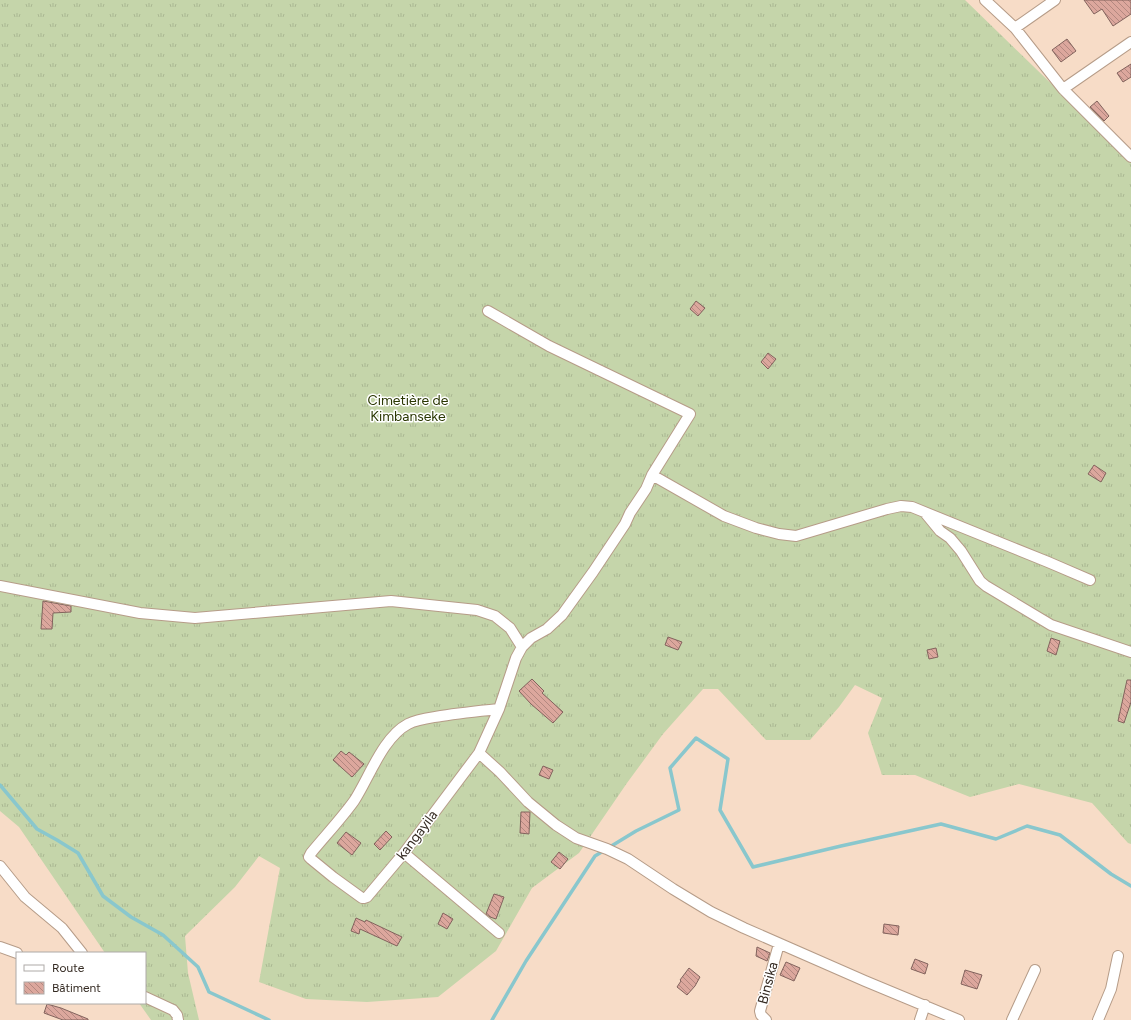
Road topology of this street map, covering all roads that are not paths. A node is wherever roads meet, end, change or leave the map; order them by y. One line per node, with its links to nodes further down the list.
1 (985, 0): 3 (street)
2 (1055, 0): 3 (street)
3 (1015, 28): 5 (street)
4 (1131, 42): 5 (street)
5 (1063, 89): 6 (street)
6 (1131, 157)
7 (488, 311): 8 (street)
8 (652, 475): 9 (street); 12 (street)
9 (924, 512): 10 (street); 13 (street)
10 (1090, 580)
11 (0, 586): 12 (street)
12 (522, 646): 14 (street, kangayila)
13 (1131, 652)
14 (499, 709): 15 (street, kangayila); 16 (street, kangayila)
15 (479, 753): 16 (street, kangayila); 19 (street)
16 (404, 853): 18 (street)
17 (0, 866): 21 (street)
18 (499, 933)
19 (779, 944): 26 (street); 28 (street, Binsika)
20 (0, 947): 22 (street)
21 (81, 952)
22 (16, 953)
23 (1118, 956): 32 (street)
24 (1036, 970): 31 (street)
25 (146, 997): 27 (street)
26 (925, 1005): 29 (street); 30 (street)
27 (178, 1020)
28 (766, 1020)
29 (920, 1020)
30 (959, 1020)
31 (1012, 1020)
32 (1098, 1020)

